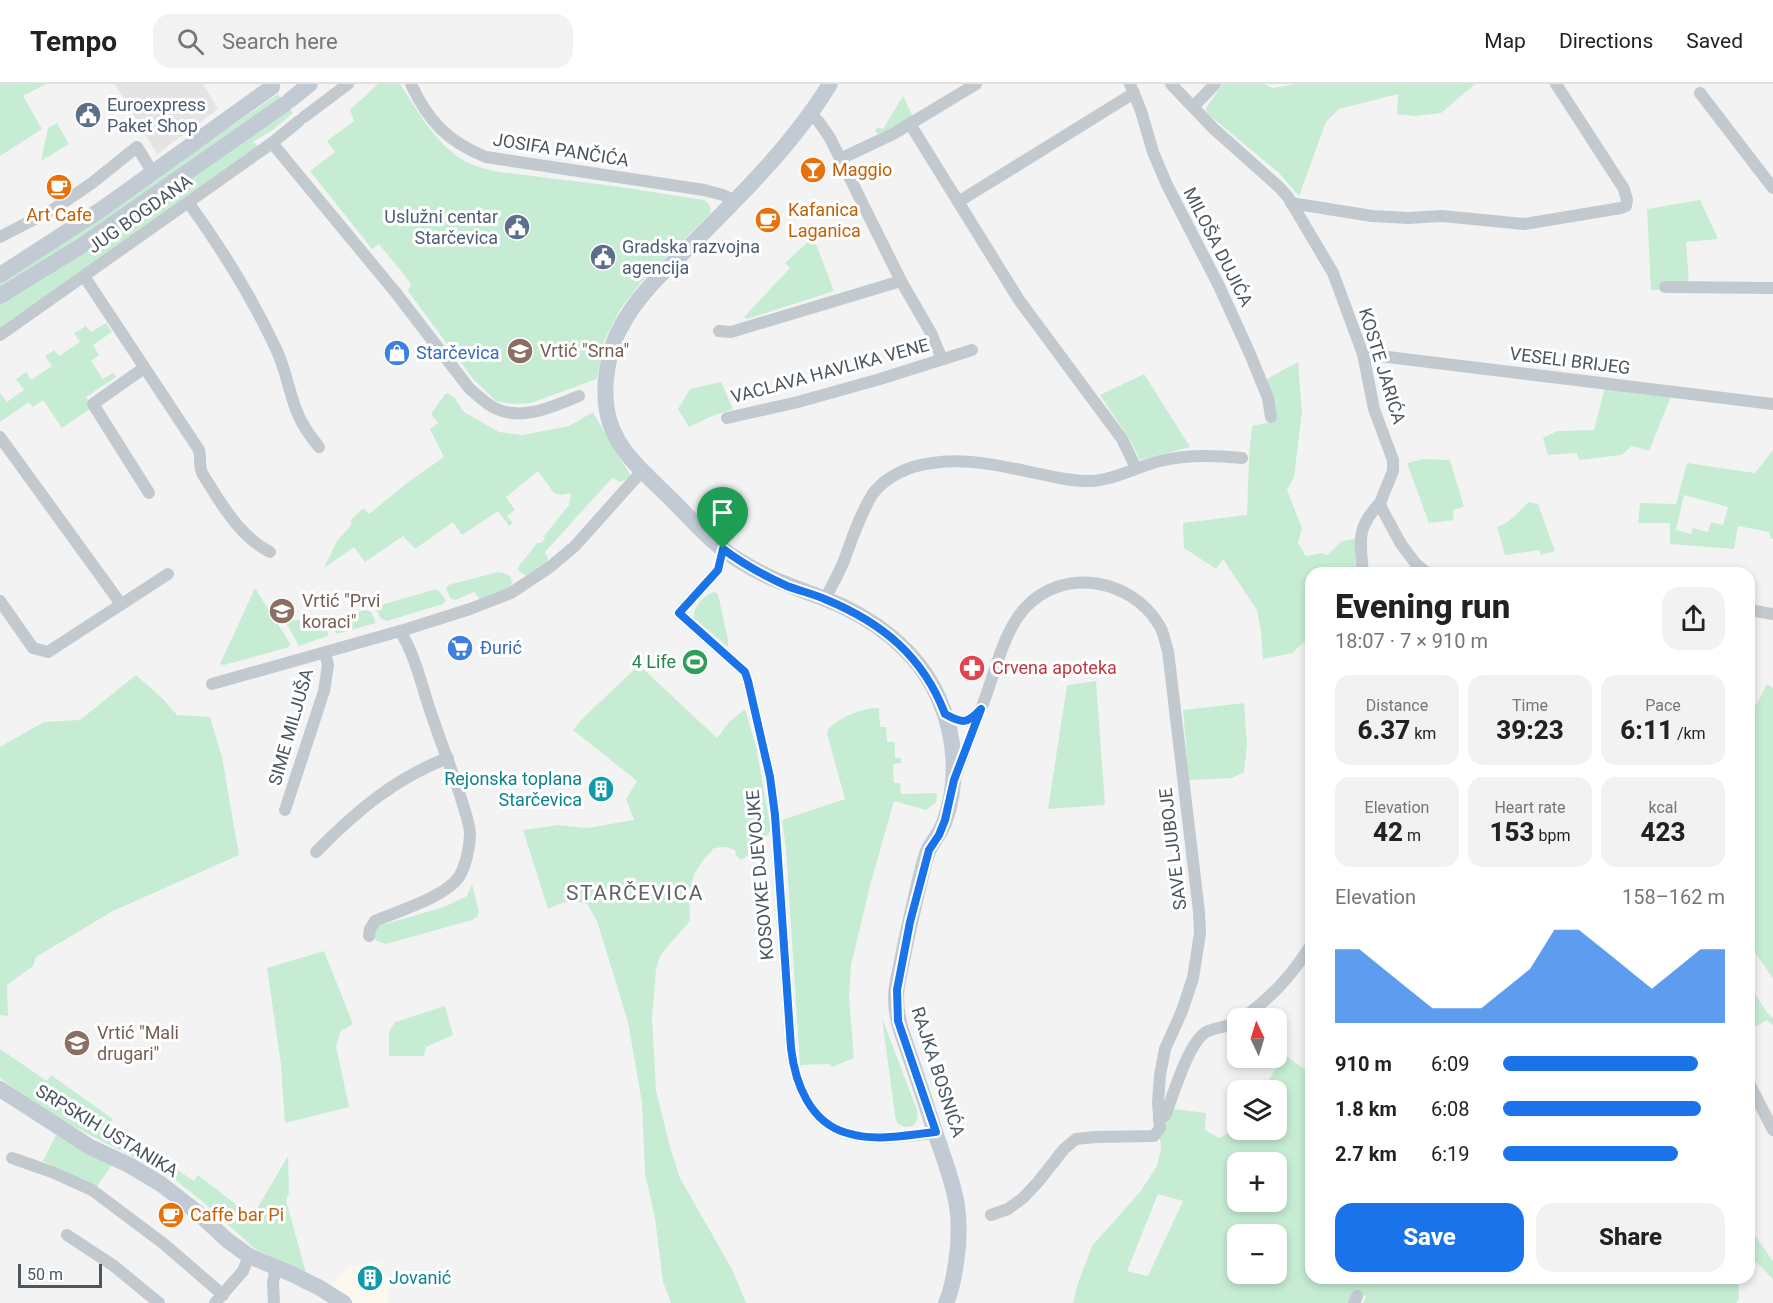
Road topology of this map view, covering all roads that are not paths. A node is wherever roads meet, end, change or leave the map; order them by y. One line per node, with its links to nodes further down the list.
1 (310, 84): 29 (street)
2 (348, 84): 15 (street, JUG BOGDANA)
3 (411, 84): 19 (street, JOSIFA PANČIĆA)
4 (830, 84): 13 (street, RAJKA BOSNIĆA)
5 (976, 84): 14 (street)
6 (1171, 84): 12 (street, KOSTE JARIĆA)
7 (1215, 84): 12 (street)
8 (1556, 84): 22 (street)
9 (275, 85): 17 (street)
10 (1132, 89): 21 (street, MILOŠA DUJIĆA); 38 (street, MILOŠA DUJIĆA)
11 (1700, 93): 18 (street)
12 (1193, 107): 22 (street, KOSTE JARIĆA)
13 (810, 114): 16 (street, VACLAVA HAVLIKA VENE); 19 (street, RAJKA BOSNIĆA)
14 (910, 124): 16 (street); 21 (street)
15 (272, 142): 20 (street, JUG BOGDANA); 36 (street)
16 (840, 159): 26 (street, VACLAVA HAVLIKA VENE)
17 (153, 173): 23 (street); 24 (street)
18 (1773, 188)
19 (735, 201): 44 (street, RAJKA BOSNIĆA)
20 (188, 202): 25 (street, JUG BOGDANA); 41 (street)
21 (958, 202): 43 (street)
22 (1291, 203): 33 (street, KOSTE JARIĆA)
23 (0, 237)
24 (0, 275)
25 (84, 276): 31 (street, JUG BOGDANA); 35 (street)
26 (901, 281): 30 (street); 34 (street, VACLAVA HAVLIKA VENE)
27 (1665, 287): 28 (street)
28 (1773, 288)
29 (0, 296)
30 (719, 332)
31 (0, 335)
32 (972, 350): 34 (street, VACLAVA HAVLIKA VENE)
33 (1363, 354): 37 (street, VESELI BRIJEG); 46 (street, KOSTE JARIĆA)
34 (942, 360): 39 (street, VACLAVA HAVLIKA VENE)
35 (144, 368): 45 (street); 48 (street)
36 (579, 396)
37 (1773, 404)
38 (1271, 417)
39 (727, 418)
40 (0, 437): 54 (street)
41 (319, 447)
42 (1242, 458): 43 (street)
43 (1136, 468): 52 (street)
44 (642, 471): 47 (street, RAJKA BOSNIĆA); 57 (street, SIME MILJUŠA)
45 (149, 493)
46 (1380, 502): 49 (street, KOSTE JARIĆA); 50 (street)
47 (723, 549): 52 (street, RAJKA BOSNIĆA); 74 (street, KOSOVKE DJEVOJKE)
48 (270, 552)
49 (1363, 567)
50 (1420, 567)
51 (168, 574): 54 (street)
52 (825, 599): 61 (street, RAJKA BOSNIĆA)
53 (0, 601): 54 (street)
54 (121, 604)
55 (1755, 611): 56 (street)
56 (1773, 614)
57 (400, 631): 58 (street, SIME MILJUŠA); 62 (street)
58 (325, 653): 59 (street, SIME MILJUŠA); 64 (street, SIME MILJUŠA)
59 (212, 684)
60 (981, 709): 61 (street); 63 (street, SAVE LJUBOJE); 72 (street, SAVE LJUBOJE)
61 (945, 714): 63 (street, RAJKA BOSNIĆA)
62 (448, 758): 65 (street); 66 (street)
63 (954, 780): 74 (street, RAJKA BOSNIĆA)
64 (285, 810)
65 (316, 852)
66 (369, 936)
67 (1305, 954): 68 (street)
68 (1255, 1008)
69 (1227, 1027): 72 (street)
70 (0, 1089): 78 (street, SRPSKIH USTANIKA)
71 (1755, 1095): 73 (street)
72 (1159, 1120): 76 (street)
73 (1773, 1130)
74 (936, 1132): 84 (street, RAJKA BOSNIĆA)
75 (12, 1158): 80 (street)
76 (991, 1215)
77 (67, 1235): 81 (street)
78 (249, 1256): 79 (street, SRPSKIH USTANIKA); 80 (street)
79 (276, 1268): 82 (street); 83 (street, SRPSKIH USTANIKA)
80 (219, 1299)
81 (159, 1303)
82 (274, 1303)
83 (344, 1303)
84 (946, 1303)

